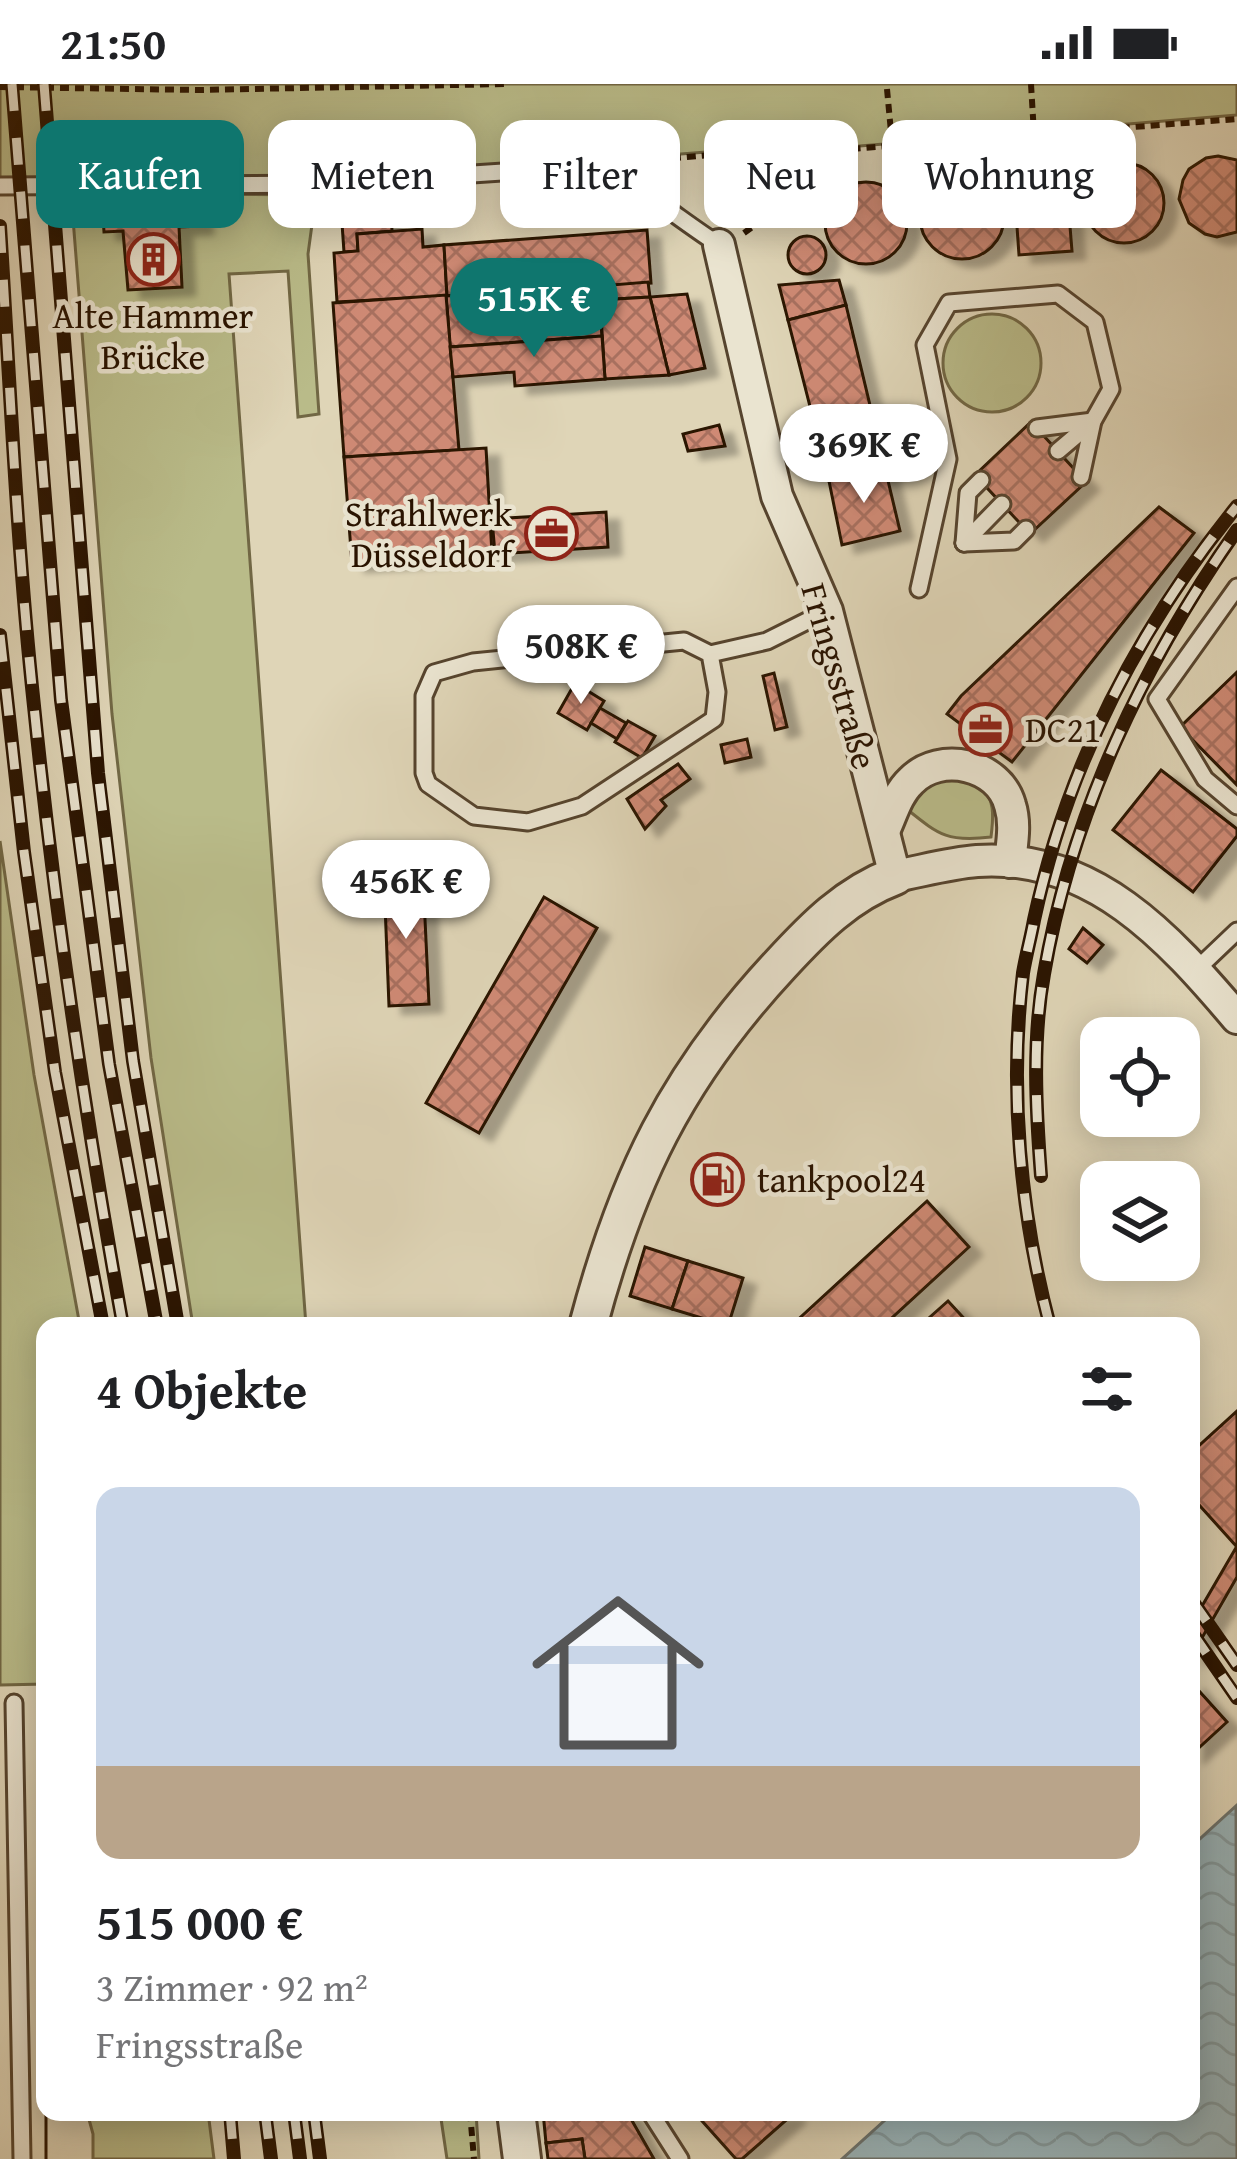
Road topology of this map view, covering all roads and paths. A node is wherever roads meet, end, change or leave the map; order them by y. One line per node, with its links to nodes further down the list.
1 (507, 84): 3 (path)
2 (1031, 84): 7 (path)
3 (0, 87)
4 (887, 89): 6 (path)
5 (1237, 119): 8 (path)
6 (890, 120)
7 (1033, 120)
8 (1136, 127)
9 (500, 172): 10 (lane)
10 (0, 186)
11 (680, 221): 13 (lane)
12 (751, 228): 13 (path)
13 (719, 244): 24 (street, Fringsstraße)
14 (1093, 421): 15 (lane); 16 (lane); 17 (lane); 23 (lane)
15 (1037, 428)
16 (1058, 451)
17 (1082, 477)
18 (980, 480): 21 (lane)
19 (1002, 504): 21 (lane)
20 (1026, 529): 21 (lane)
21 (964, 543)
22 (1237, 586): 26 (lane)
23 (919, 590)
24 (827, 611): 25 (lane); 27 (street, Fringsstraße)
25 (710, 654): 25 (lane)
26 (1237, 806)
27 (884, 831): 28 (street, Fringsstraße); 29 (street, Fringsstraße)
28 (1010, 862): 29 (street); 31 (street)
29 (895, 876): 33 (street)
30 (1237, 931): 31 (lane)
31 (1196, 970): 32 (street)
32 (1237, 1018)
33 (591, 1317)
34 (14, 1703): 38 (lane)
35 (471, 2121): 39 (path)
36 (517, 2121): 40 (street)
37 (656, 2121): 41 (lane)
38 (22, 2159)
39 (474, 2159)
40 (522, 2159)
41 (680, 2159)

